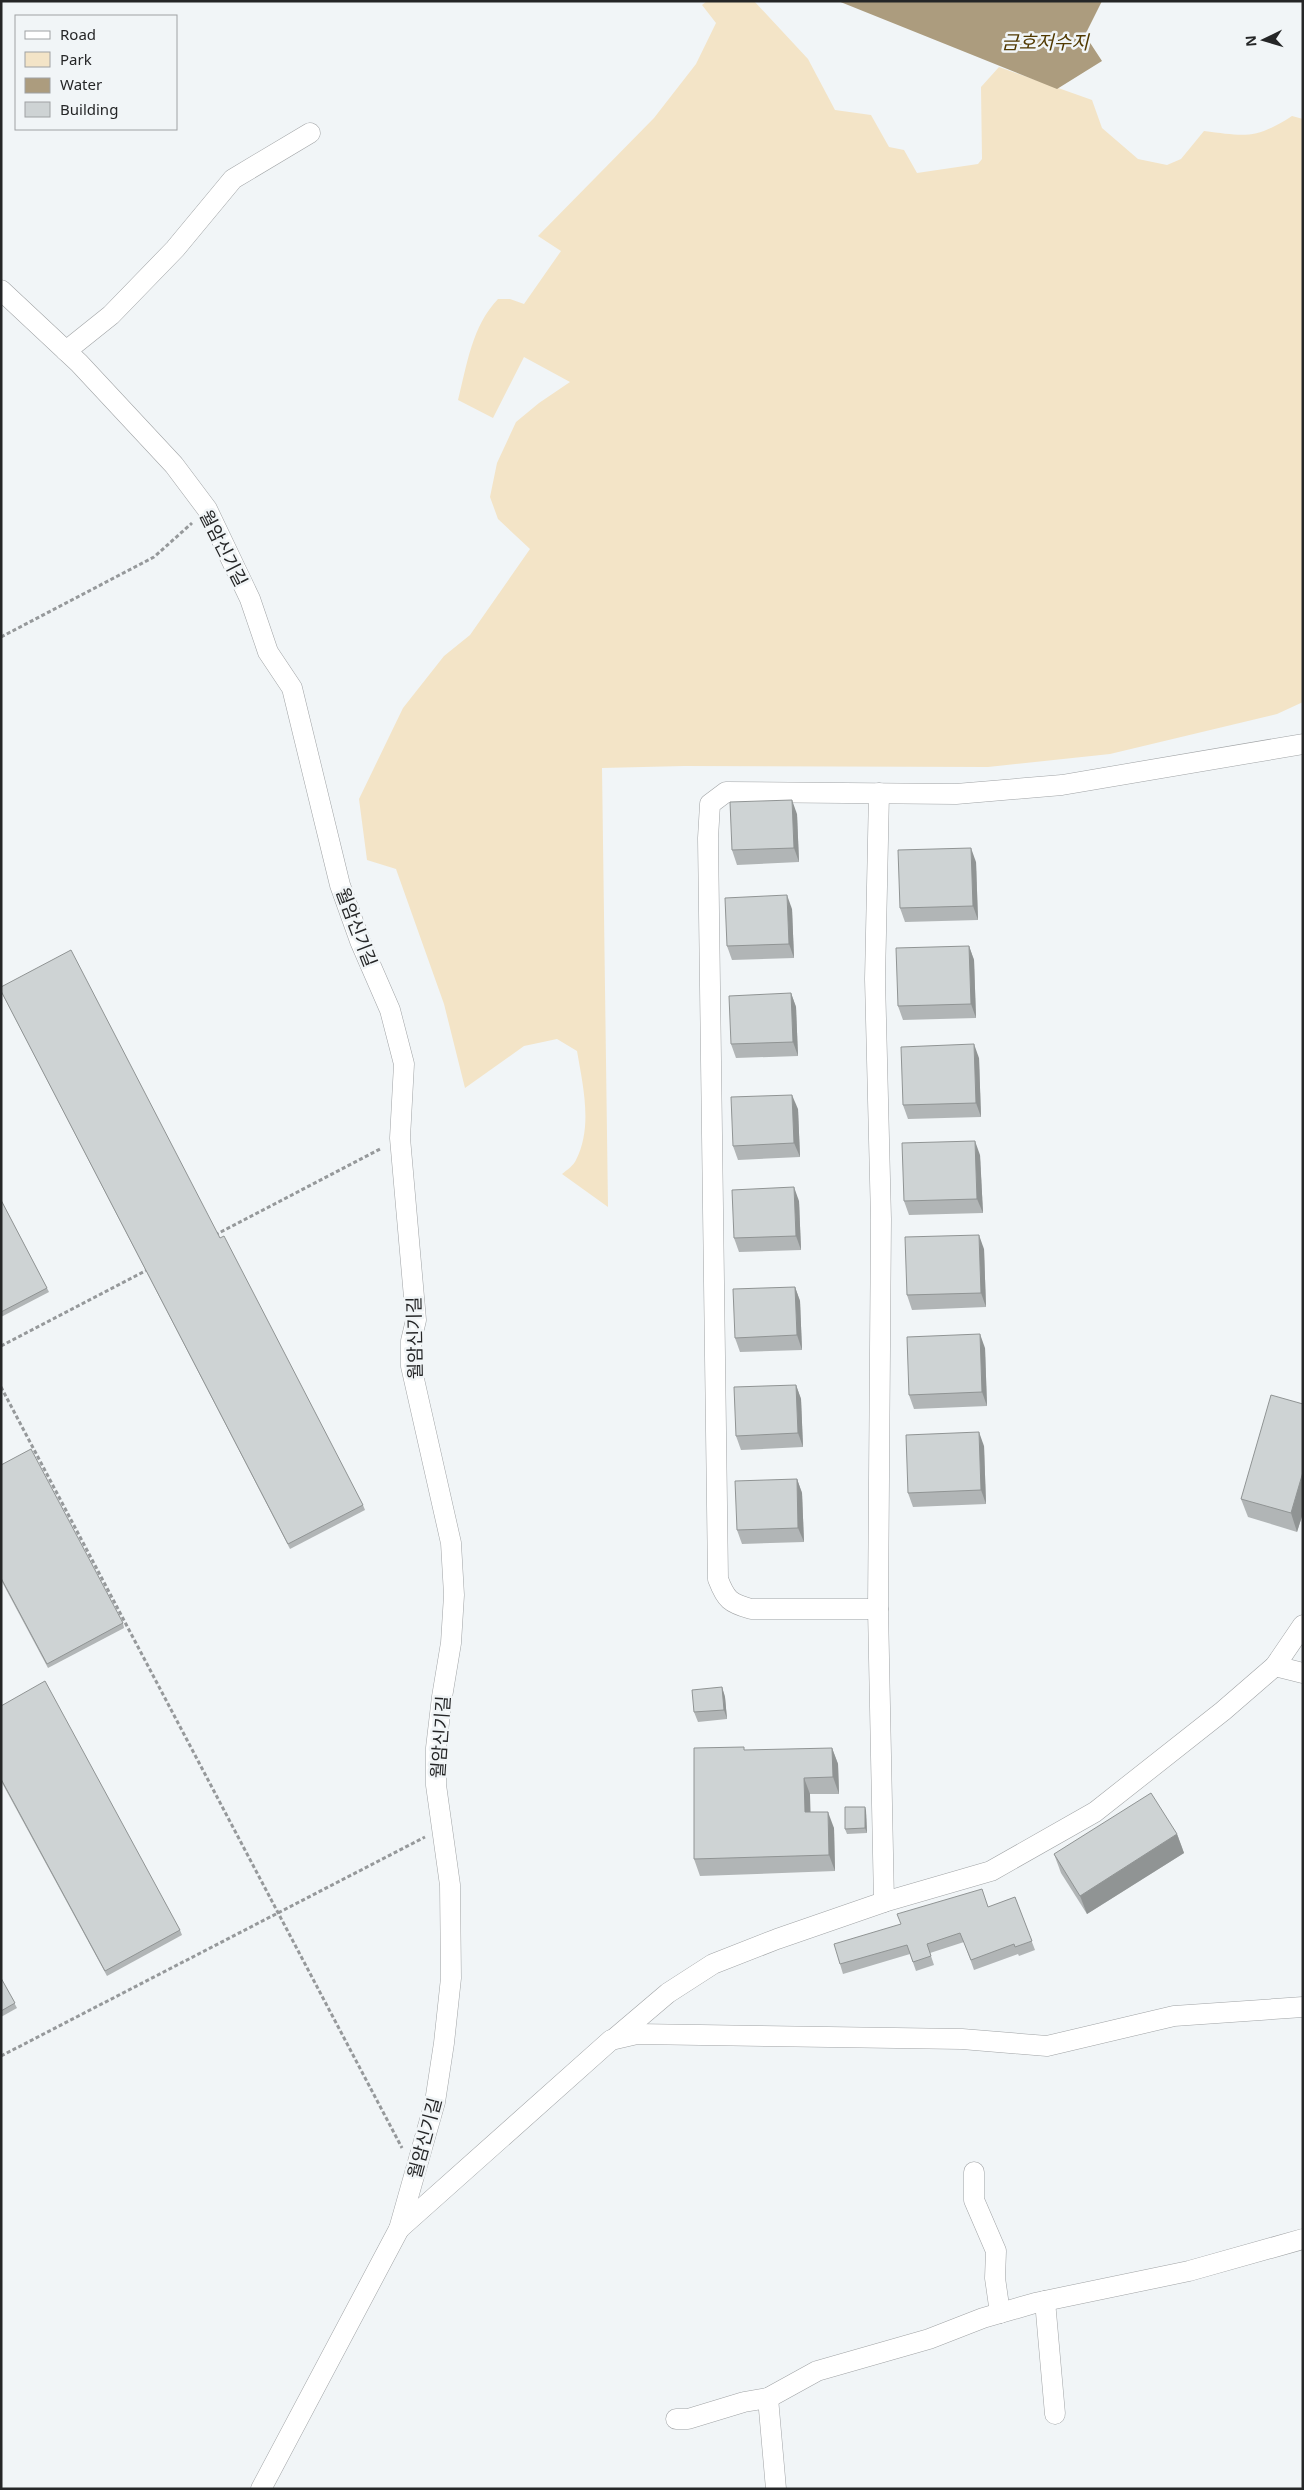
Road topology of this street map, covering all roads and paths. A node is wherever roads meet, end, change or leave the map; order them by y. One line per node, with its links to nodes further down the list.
1 (310, 133): 3 (street)
2 (1, 290): 3 (street, 월암신기길)
3 (66, 350): 4 (street, 월암신기길)
4 (207, 509): 5 (path); 8 (street, 월암신기길)
5 (1, 636)
6 (1303, 744): 7 (street)
7 (879, 793): 13 (street); 13 (street)
8 (400, 1138): 9 (path); 17 (street, 월암신기길)
9 (214, 1235)
10 (152, 1268): 11 (path)
11 (1, 1346)
12 (1, 1387): 19 (path)
13 (878, 1609): 18 (street)
14 (1303, 1626): 15 (street)
15 (1275, 1666): 16 (street); 18 (street)
16 (1303, 1673)
17 (443, 1828): 19 (path); 23 (street, 월암신기길)
18 (884, 1902): 21 (street)
19 (278, 1912): 22 (path); 23 (path)
20 (1303, 2007): 21 (street)
21 (611, 2040): 25 (street)
22 (1, 2056)
23 (414, 2172): 25 (street, 월암신기길)
24 (974, 2172): 28 (street)
25 (399, 2229): 32 (street, 월암신기길)
26 (1303, 2239): 27 (street)
27 (1044, 2301): 28 (street); 30 (street)
28 (1000, 2314): 29 (street)
29 (768, 2398): 31 (street); 33 (street)
30 (1055, 2414)
31 (676, 2419)
32 (261, 2489)
33 (776, 2489)

